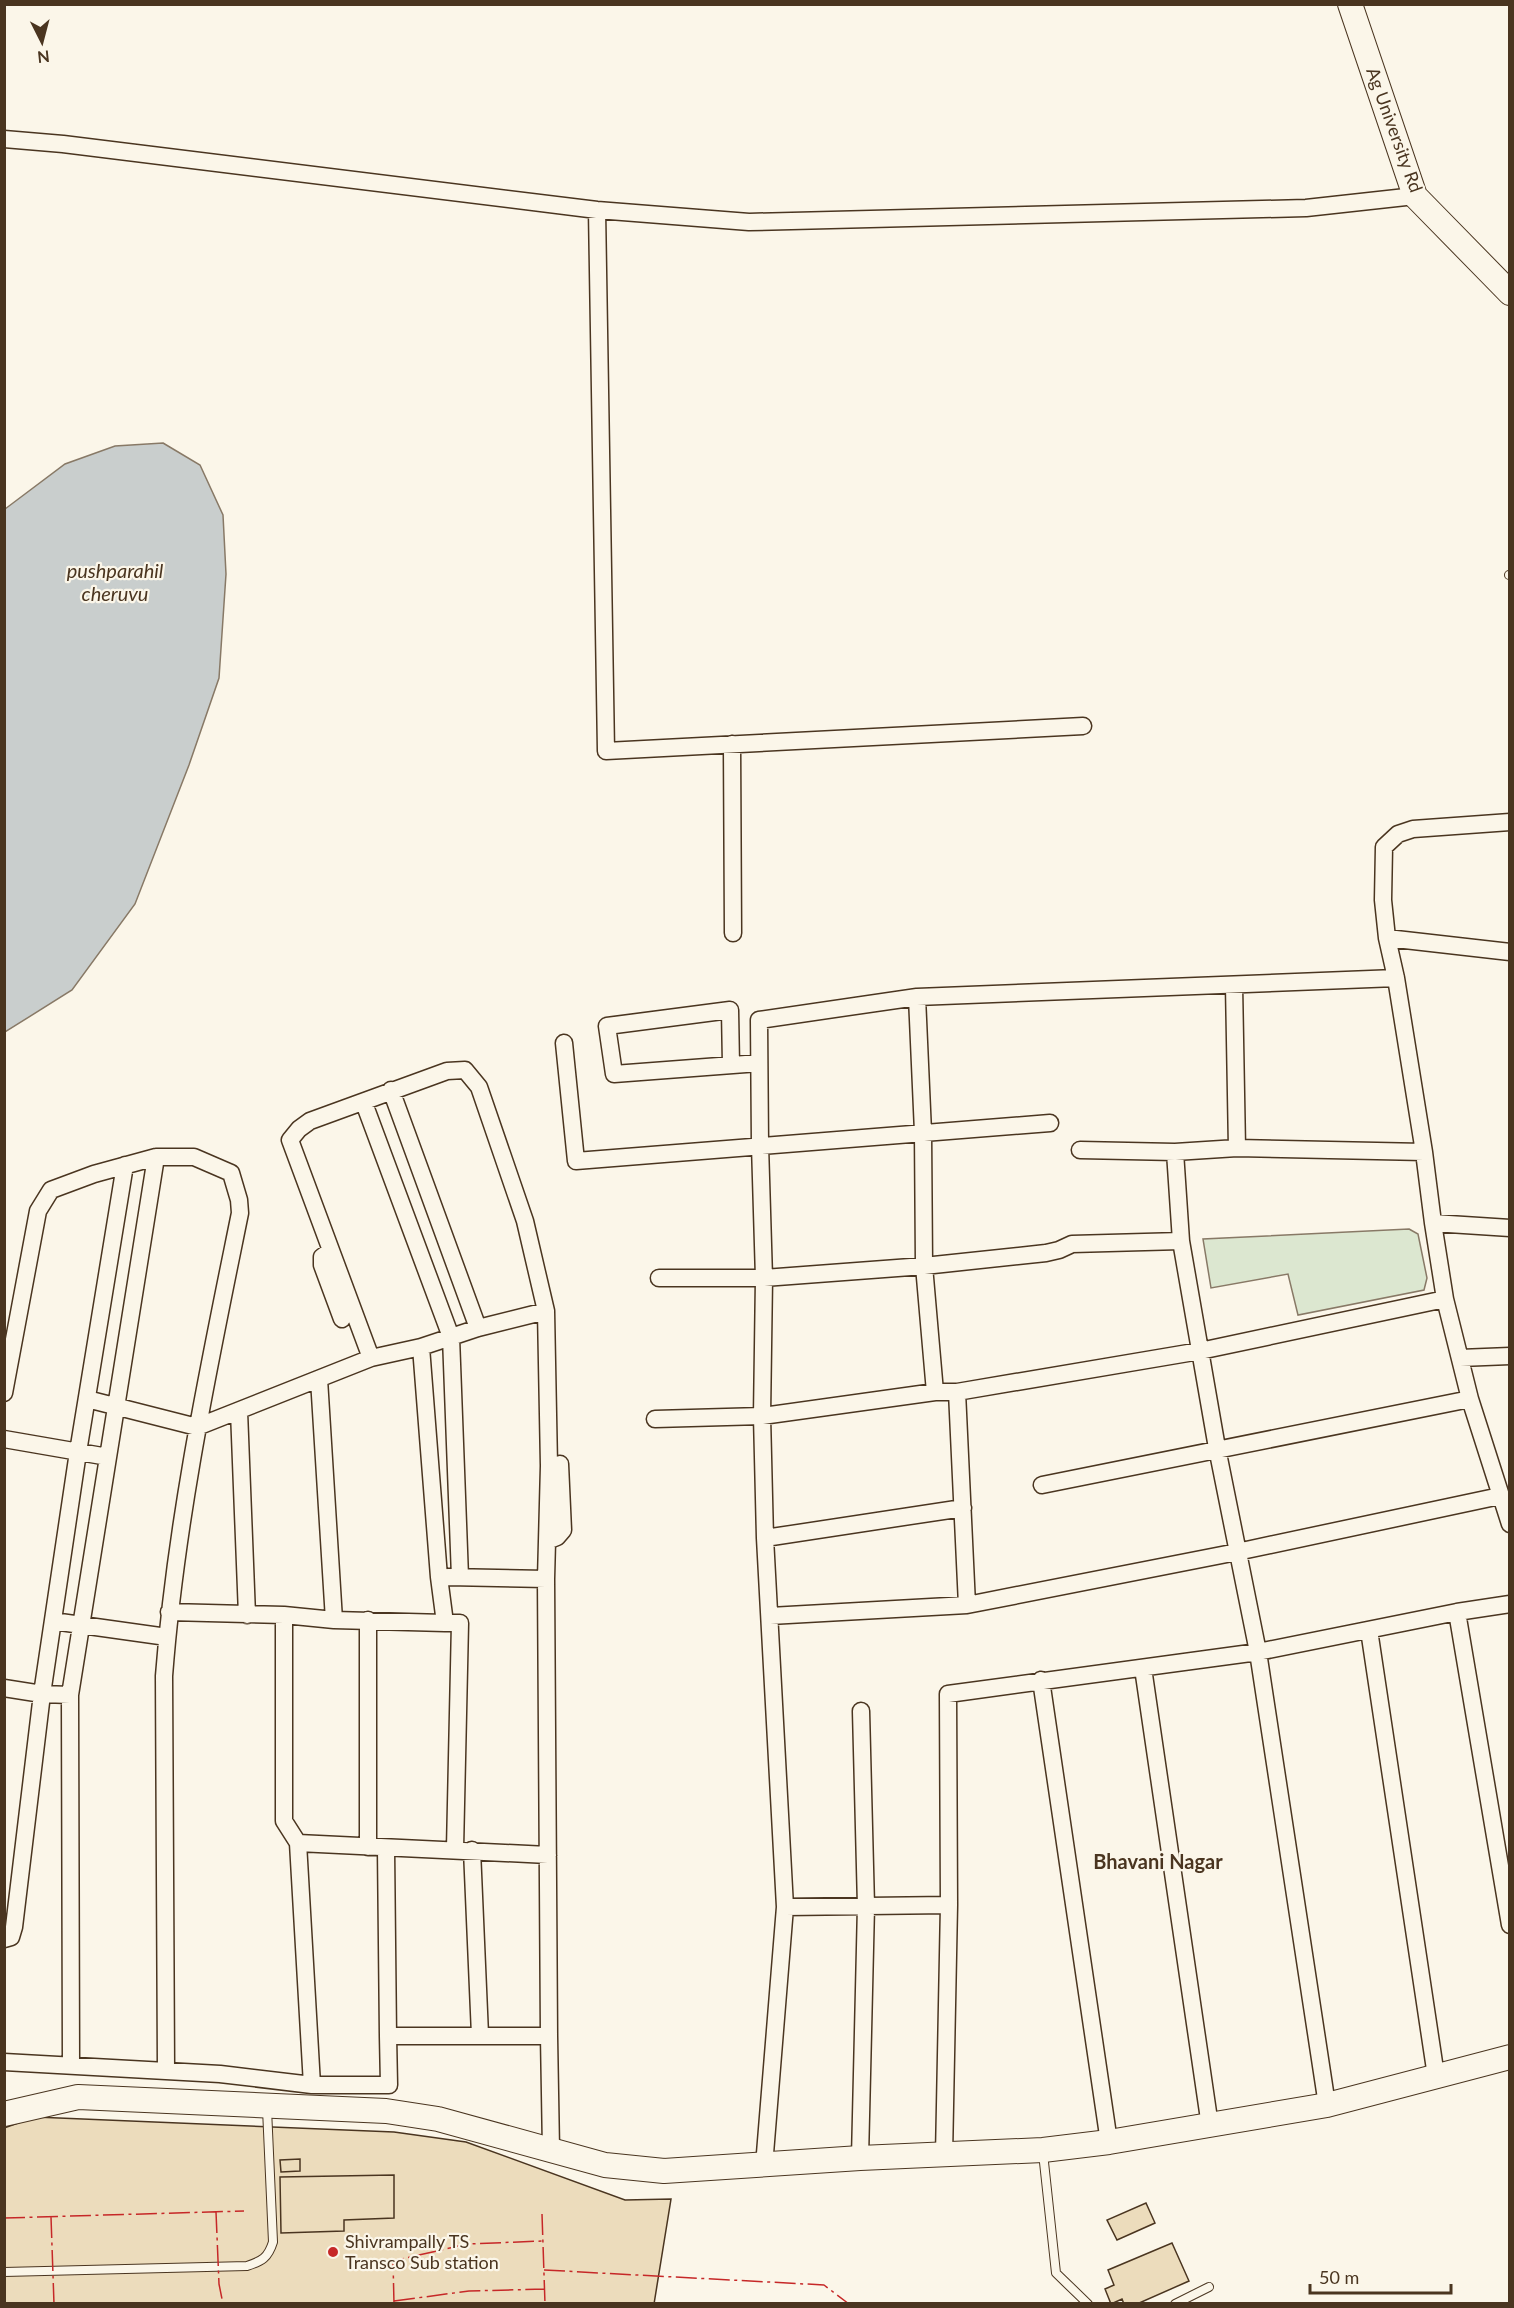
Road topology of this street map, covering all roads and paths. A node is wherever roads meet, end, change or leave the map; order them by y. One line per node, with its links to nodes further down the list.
1 (1350, 4): 3 (street, Ag University Rd)
2 (4, 139): 4 (street)
3 (1415, 196): 4 (street); 5 (street, Ag University Rd)
4 (597, 210): 7 (street)
5 (1509, 292)
6 (1083, 726): 7 (street)
7 (732, 744): 9 (street)
8 (1509, 822): 10 (street)
9 (733, 933)
10 (1388, 938): 11 (street); 12 (street)
11 (1509, 952)
12 (1396, 978): 13 (street); 26 (street)
13 (1234, 985): 14 (street); 23 (street)
14 (917, 997): 16 (street); 21 (street)
15 (564, 1043): 22 (street)
16 (759, 1063): 17 (street); 22 (street)
17 (731, 1065): 17 (street)
18 (391, 1090): 19 (street); 37 (street); 39 (street)
19 (364, 1102): 32 (street); 40 (street)
20 (1050, 1123): 21 (street)
21 (923, 1132): 22 (street); 33 (street)
22 (760, 1145): 35 (street)
23 (1237, 1149): 25 (street); 26 (street)
24 (1080, 1150): 25 (street)
25 (1175, 1152): 31 (street)
26 (1424, 1152): 29 (street)
27 (156, 1157): 28 (street); 52 (street); 56 (street)
28 (125, 1165): 49 (street); 51 (street)
29 (1433, 1223): 30 (street); 36 (street)
30 (1509, 1228)
31 (1181, 1241): 33 (street); 42 (street)
32 (330, 1251): 38 (street); 44 (street)
33 (924, 1266): 35 (street); 47 (street)
34 (659, 1278): 35 (street)
35 (764, 1278): 54 (street)
36 (1445, 1299): 42 (street); 45 (street)
37 (546, 1311): 39 (street); 67 (street)
38 (342, 1319)
39 (478, 1328): 40 (street)
40 (451, 1337): 41 (street); 70 (street)
41 (420, 1347): 44 (street); 69 (street)
42 (1200, 1351): 48 (street); 58 (street)
43 (1509, 1356): 45 (street)
44 (371, 1358): 46 (street)
45 (1460, 1358): 50 (street)
46 (320, 1379): 53 (street); 79 (street)
47 (935, 1392): 48 (street); 54 (street)
48 (957, 1392): 64 (street)
49 (4, 1394)
50 (1470, 1399): 58 (street); 63 (street)
51 (87, 1400): 52 (street); 59 (street)
52 (116, 1407): 56 (street); 60 (street)
53 (238, 1411): 56 (street); 76 (street)
54 (762, 1416): 55 (street); 66 (street)
55 (655, 1419)
56 (197, 1427): 74 (street)
57 (4, 1439): 59 (street)
58 (1216, 1448): 62 (street); 68 (street)
59 (78, 1452): 60 (street); 81 (street)
60 (108, 1457): 83 (street)
61 (560, 1464): 67 (street)
62 (1042, 1485)
63 (1500, 1496): 65 (street); 68 (street)
64 (963, 1508): 66 (street); 73 (street)
65 (1509, 1524)
66 (765, 1538): 78 (street)
67 (547, 1541): 71 (street)
68 (1237, 1552): 73 (street); 86 (street)
69 (439, 1577): 70 (street); 82 (street)
70 (460, 1577): 71 (street)
71 (546, 1579): 98 (street)
72 (1509, 1604): 75 (street)
73 (967, 1605): 78 (street)
74 (169, 1612): 76 (street); 85 (street)
75 (1456, 1612): 84 (street); 102 (street)
76 (247, 1615): 77 (street)
77 (284, 1615): 79 (street); 93 (street)
78 (770, 1616): 101 (street)
79 (334, 1620): 80 (street)
80 (368, 1620): 82 (street); 94 (street)
81 (53, 1621): 83 (street); 90 (street)
82 (445, 1623): 96 (street)
83 (81, 1625): 85 (street); 91 (street)
84 (1369, 1630): 86 (street); 113 (street)
85 (167, 1637): 110 (street)
86 (1258, 1652): 87 (street); 117 (street)
87 (1143, 1668): 88 (street); 119 (street)
88 (1041, 1680): 100 (street); 120 (street)
89 (4, 1688): 90 (street)
90 (42, 1694): 91 (street); 103 (street)
91 (70, 1695): 109 (street)
92 (861, 1711): 99 (street)
93 (298, 1843): 94 (street); 114 (street)
94 (368, 1847): 95 (street)
95 (386, 1849): 96 (street); 105 (street)
96 (455, 1850): 97 (street)
97 (472, 1850): 98 (street); 104 (street)
98 (548, 1855): 106 (street)
99 (867, 1905): 100 (street); 101 (street); 124 (street)
100 (949, 1905): 123 (street)
101 (785, 1906): 125 (street)
102 (1509, 1925)
103 (4, 1939)
104 (480, 2035): 105 (street); 106 (street)
105 (388, 2036): 114 (street)
106 (549, 2036): 121 (street)
107 (1509, 2057): 113 (street)
108 (4, 2062): 109 (street)
109 (71, 2065): 110 (street)
110 (166, 2070): 111 (street)
111 (220, 2074): 112 (street); 115 (street)
112 (244, 2076): 114 (street); 116 (street)
113 (1436, 2076): 117 (street)
114 (312, 2085)
115 (220, 2103): 116 (street); 118 (street)
116 (255, 2105): 121 (street); 126 (lane)
117 (1327, 2105): 119 (street)
118 (4, 2114)
119 (1210, 2126): 120 (street)
120 (1109, 2142): 122 (street)
121 (551, 2150): 125 (street)
122 (1043, 2150): 123 (street); 128 (lane)
123 (944, 2156): 124 (street)
124 (860, 2158): 125 (street)
125 (764, 2166)
126 (4, 2272)
127 (1209, 2287): 129 (lane)
128 (1089, 2304)
129 (1175, 2304)

